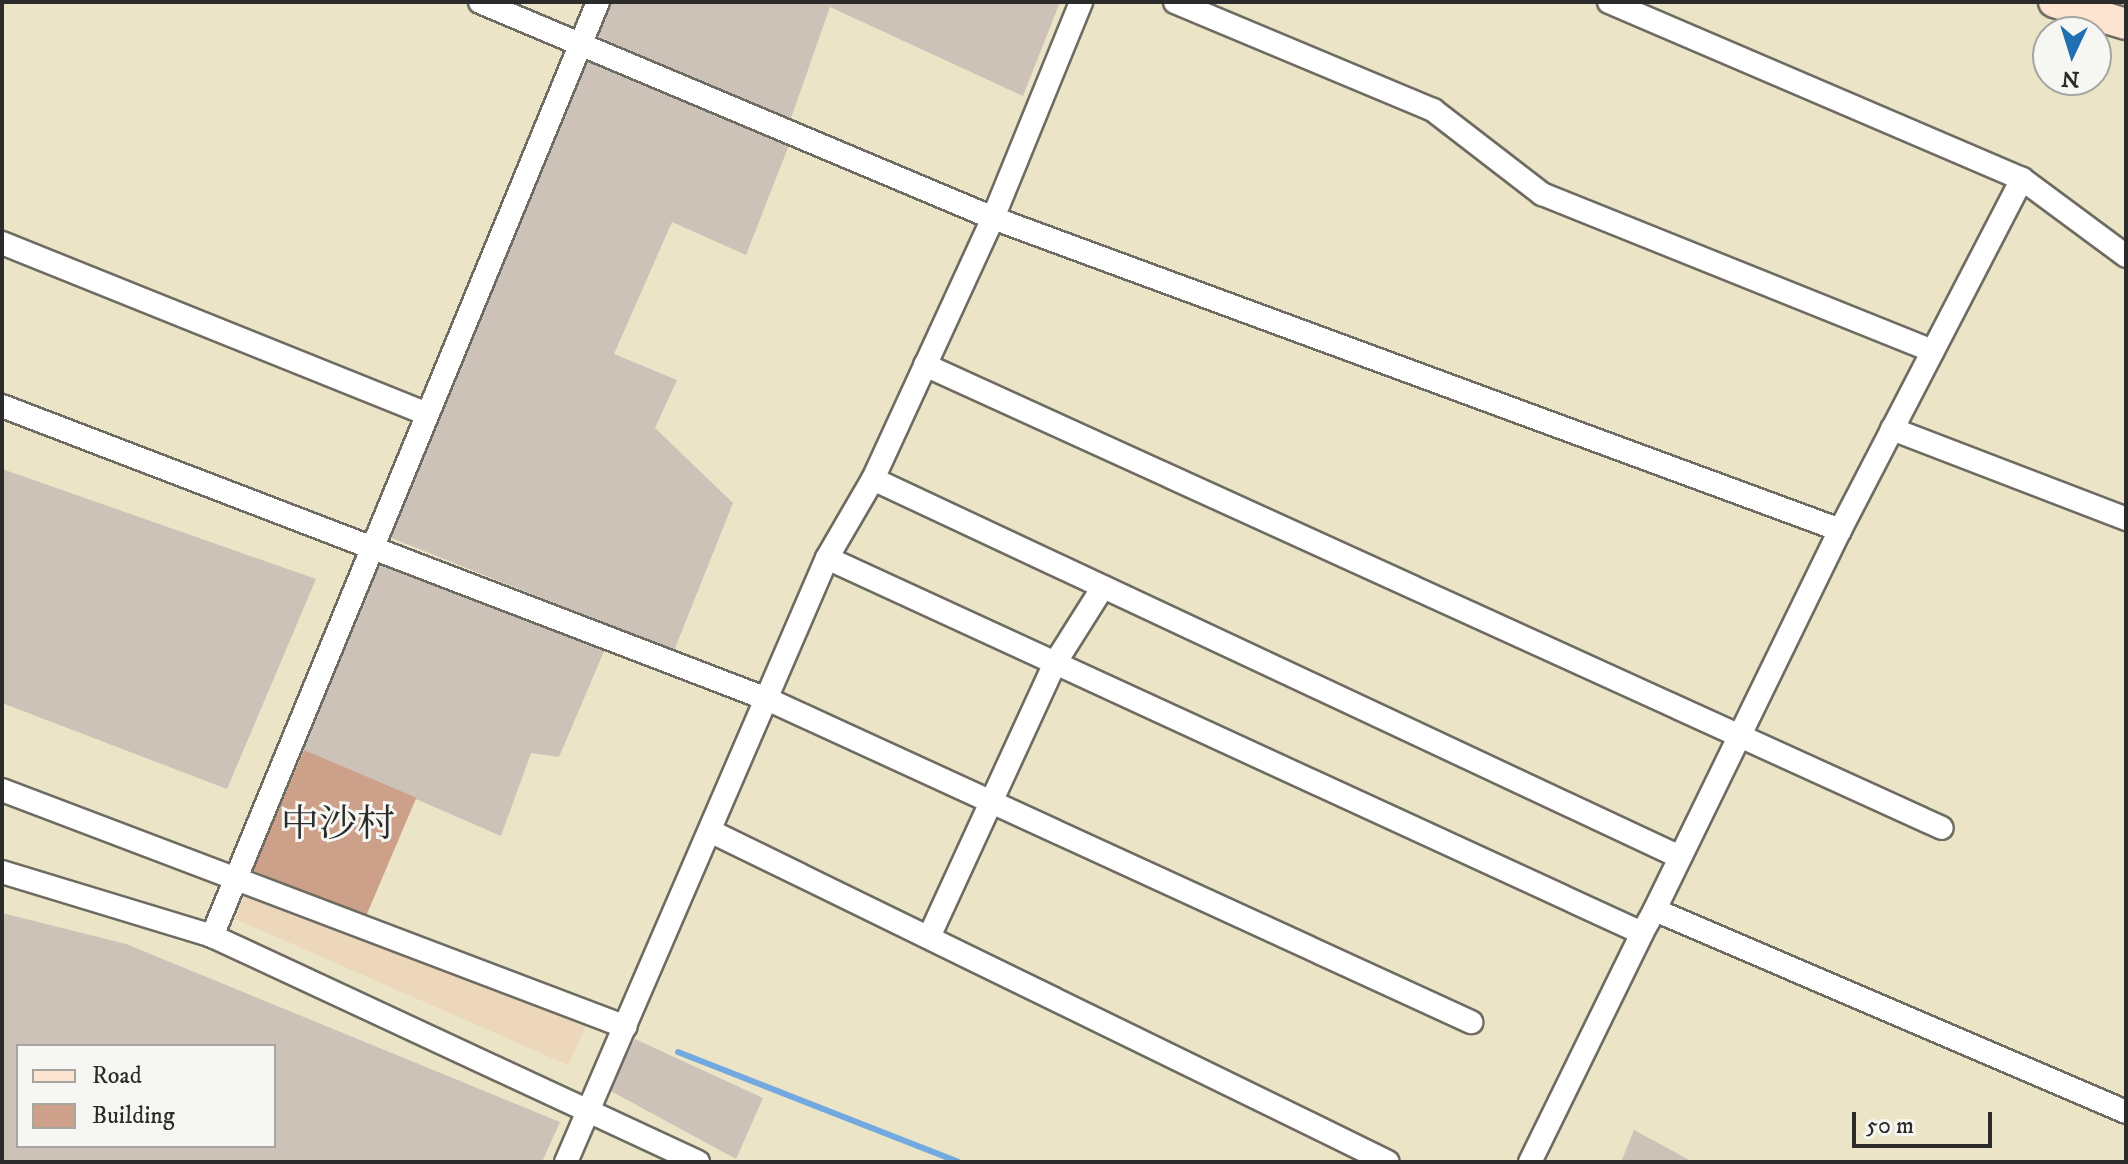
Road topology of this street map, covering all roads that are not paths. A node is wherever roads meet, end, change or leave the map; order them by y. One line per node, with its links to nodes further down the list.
1 (480, 2): 8 (street)
2 (598, 2): 8 (street)
3 (1081, 2): 10 (street)
4 (1175, 2): 13 (street)
5 (1609, 2): 9 (street)
6 (2054, 2): 7 (main road)
7 (2126, 24)
8 (580, 44): 10 (street); 16 (street)
9 (2022, 179): 12 (street); 13 (street)
10 (993, 218): 14 (street); 20 (street)
11 (2, 243): 16 (street)
12 (2126, 256)
13 (1933, 351): 17 (street)
14 (925, 365): 18 (street); 26 (street)
15 (2, 406): 21 (street)
16 (427, 414): 21 (street)
17 (1892, 429): 19 (street); 20 (street)
18 (873, 479): 22 (street); 23 (street)
19 (2126, 519)
20 (1840, 530): 26 (street)
21 (373, 546): 25 (street); 33 (street)
22 (827, 558): 24 (street); 25 (street)
23 (1103, 587): 24 (street); 31 (street)
24 (1055, 663): 28 (street); 35 (street)
25 (767, 699): 28 (street); 30 (street)
26 (1738, 739): 29 (street); 31 (street)
27 (2, 790): 33 (street)
28 (990, 802): 37 (street); 38 (street)
29 (1942, 828)
30 (710, 831): 37 (street); 39 (street)
31 (1680, 857): 34 (street)
32 (2, 872): 36 (street)
33 (236, 878): 36 (street); 39 (street)
34 (1655, 910): 35 (street); 41 (street)
35 (1642, 933): 45 (street)
36 (212, 936): 40 (street)
37 (929, 937): 44 (street)
38 (1471, 1022)
39 (626, 1027): 40 (street)
40 (590, 1111): 42 (street); 43 (street)
41 (2126, 1112)
42 (566, 1162)
43 (698, 1162)
44 (1388, 1162)
45 (1530, 1162)

